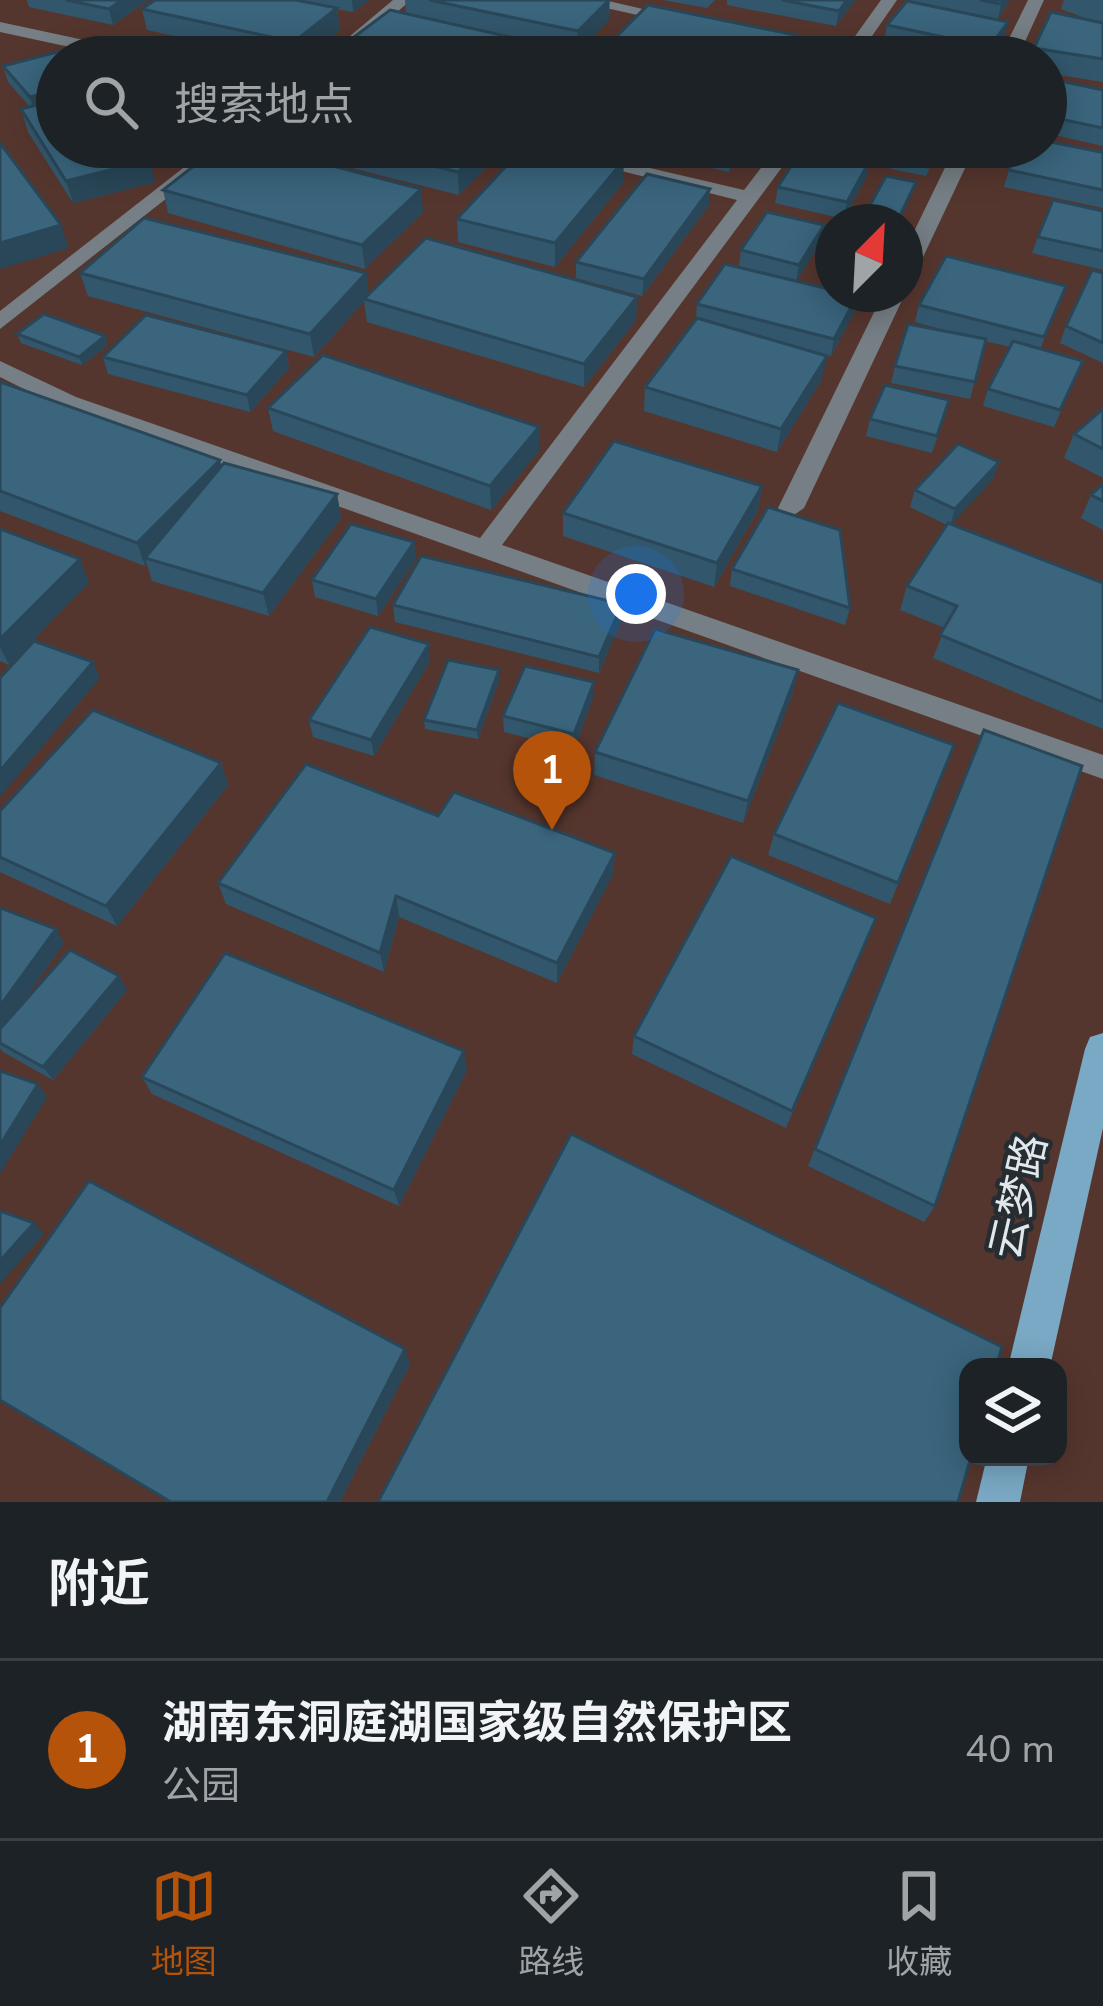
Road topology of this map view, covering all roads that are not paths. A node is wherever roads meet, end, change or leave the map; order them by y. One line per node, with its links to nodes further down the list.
1 (403, 0): 9 (street)
2 (578, 0): 5 (street)
3 (889, 0): 11 (street)
4 (1036, 0): 12 (street)
5 (692, 22)
6 (0, 27): 8 (street)
7 (761, 35): 10 (street)
8 (42, 36)
9 (359, 36)
10 (766, 36)
11 (864, 36)
12 (1019, 36)
13 (195, 168): 20 (street)
14 (625, 168): 17 (street)
15 (773, 168): 17 (street)
16 (955, 168): 18 (street)
17 (752, 198): 23 (street)
18 (923, 234)
19 (885, 312): 22 (street)
20 (0, 322)
21 (0, 368): 23 (street)
22 (791, 508)
23 (487, 547): 24 (street)
24 (1103, 767)
25 (1103, 1049): 26 (main road, 云梦路)
26 (1031, 1358)
27 (1006, 1466): 28 (main road)
28 (998, 1502)

